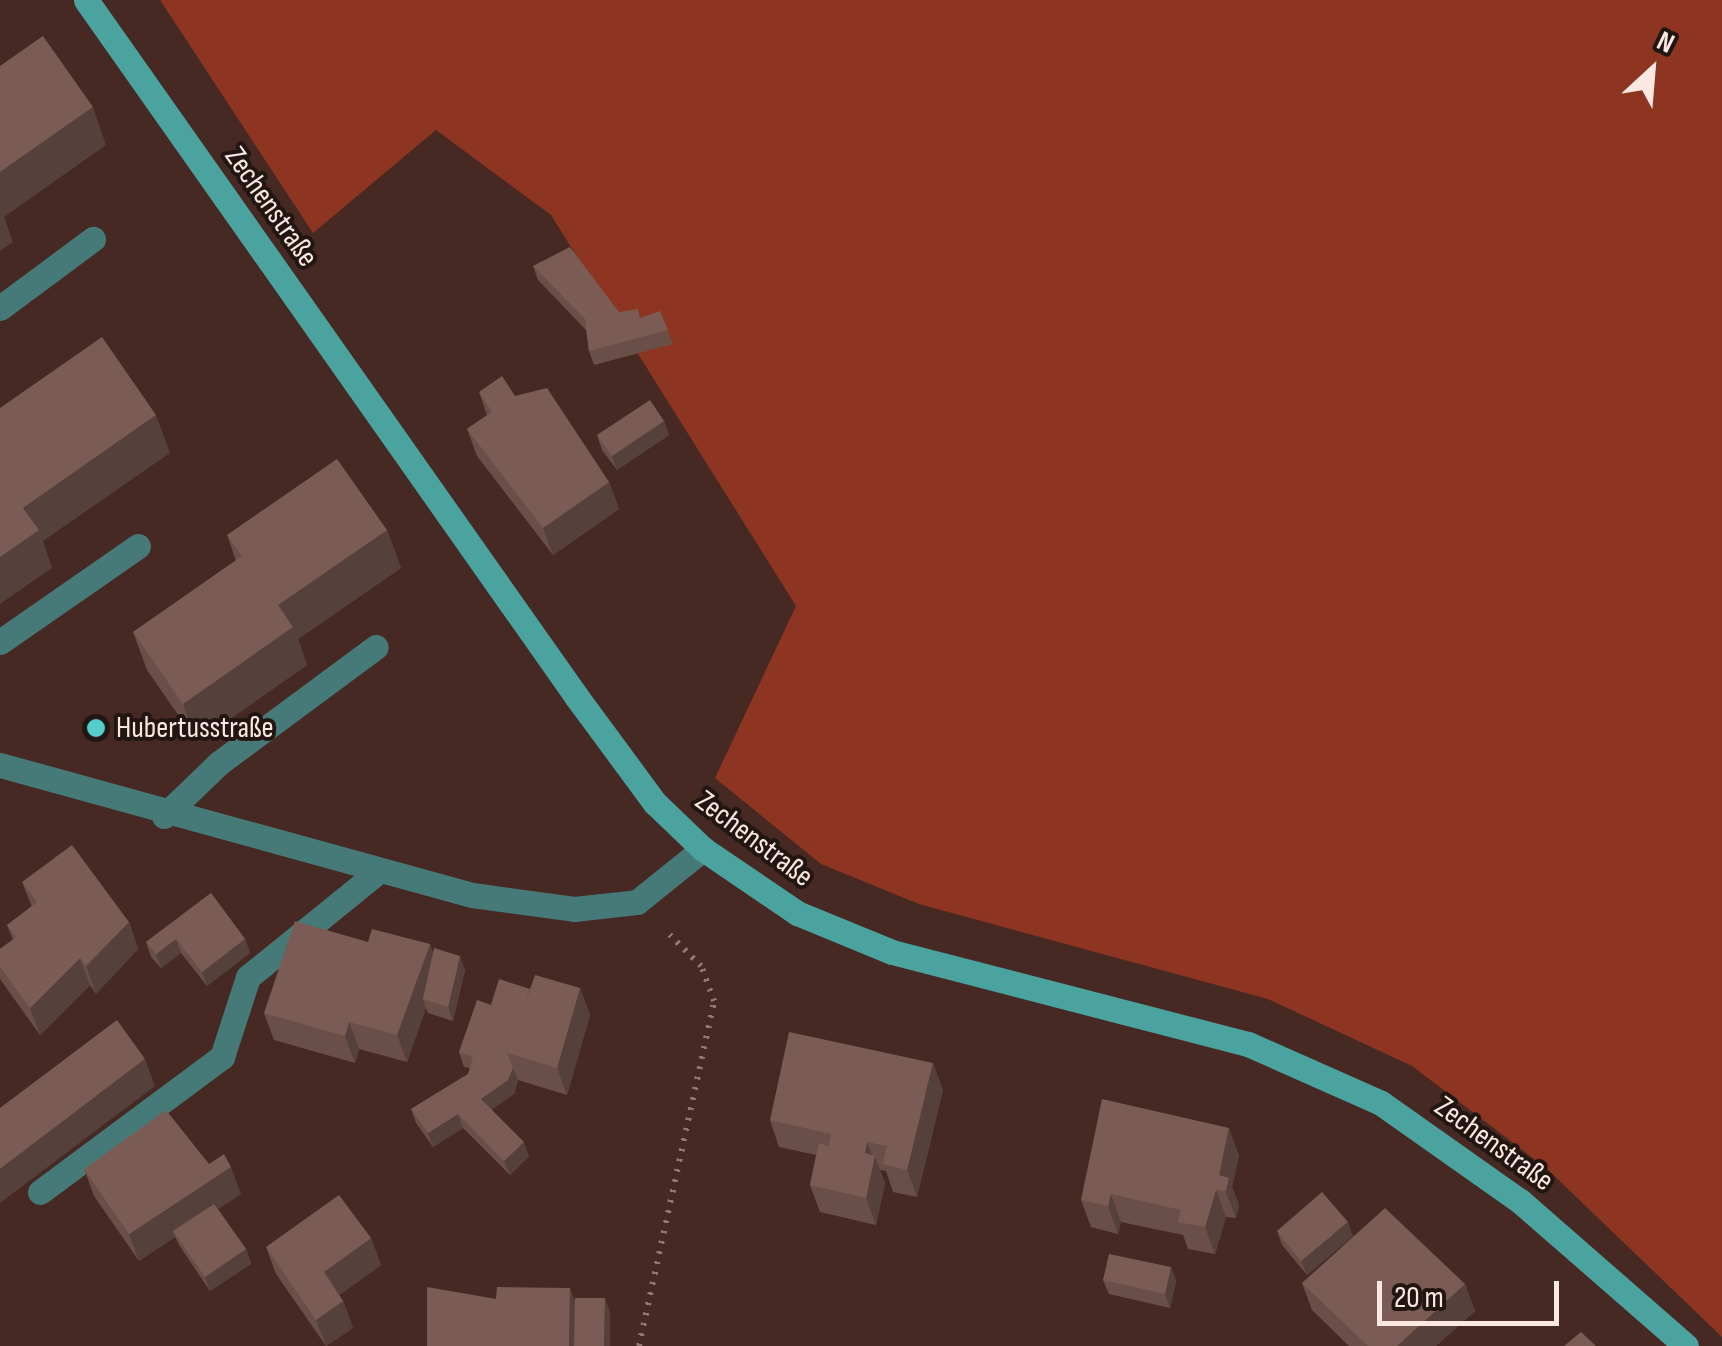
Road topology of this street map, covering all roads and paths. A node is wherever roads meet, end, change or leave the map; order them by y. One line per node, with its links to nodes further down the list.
1 (86, 0): 9 (main road, Zechenstraße)
2 (93, 240): 3 (street)
3 (0, 308)
4 (138, 546): 5 (street)
5 (0, 642)
6 (376, 647): 8 (street)
7 (0, 765): 8 (street)
8 (164, 816): 10 (street)
9 (703, 850): 11 (street); 14 (main road, Zechenstraße)
10 (379, 871): 11 (street); 12 (street)
11 (637, 902): 13 (path)
12 (40, 1192)
13 (639, 1346)
14 (1686, 1346)

